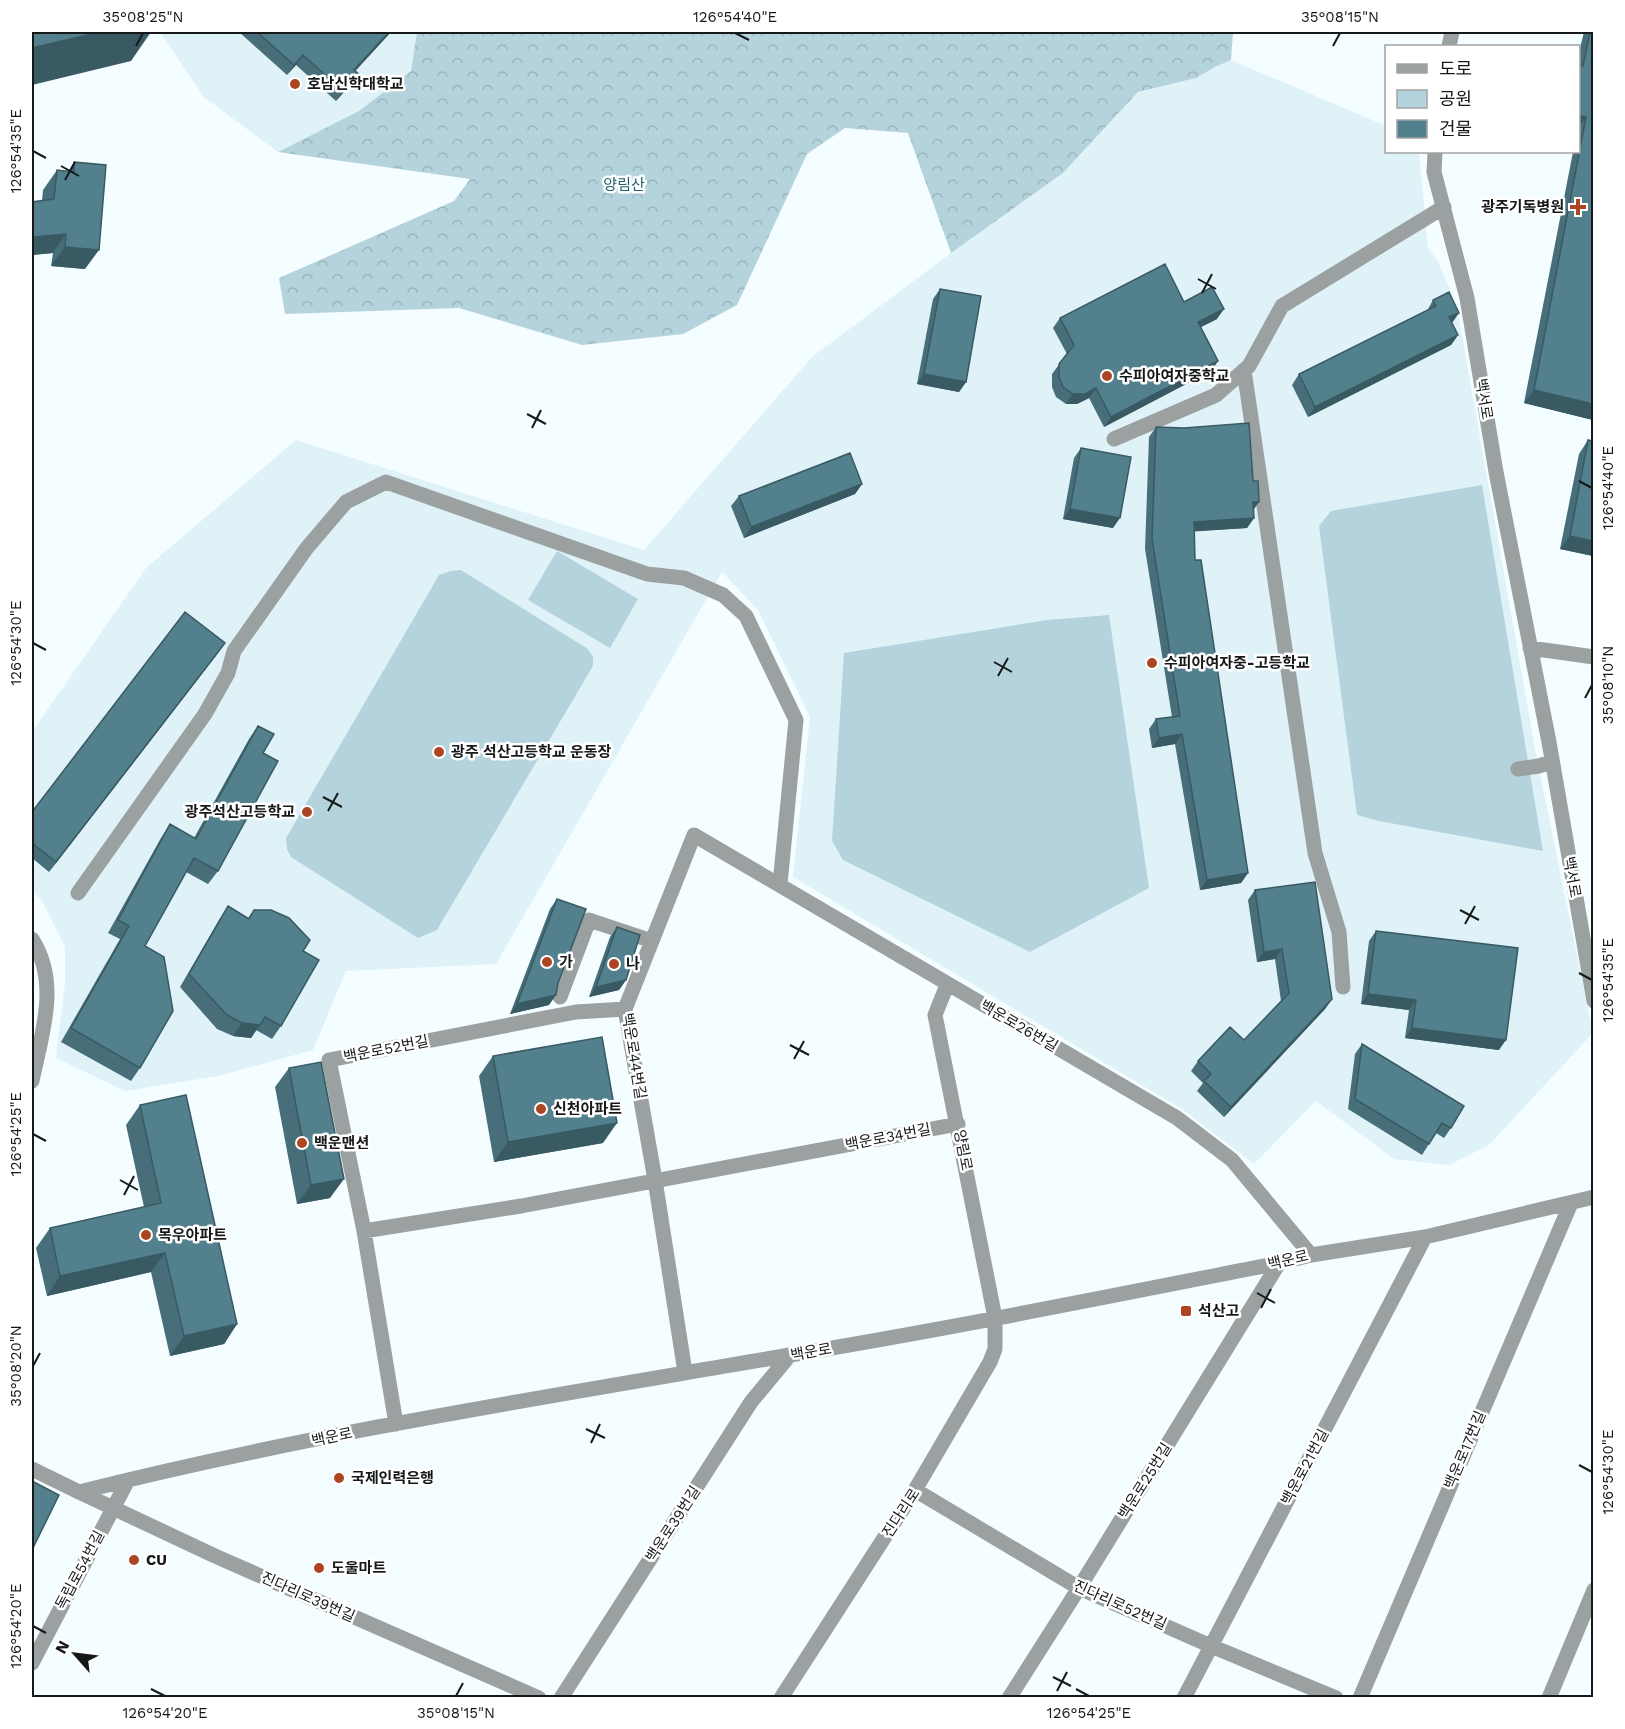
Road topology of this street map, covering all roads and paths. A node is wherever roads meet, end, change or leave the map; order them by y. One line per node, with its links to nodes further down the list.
1 (1436, 153): 2 (street, 백서로)
2 (1443, 207): 3 (street); 5 (street, 백서로)
3 (1244, 370): 4 (street); 15 (street)
4 (1114, 440)
5 (1530, 648): 6 (street); 7 (street, 백서로)
6 (1593, 657)
7 (1552, 761): 8 (street); 17 (street, 백서로)
8 (1518, 769)
9 (694, 836): 10 (street, 백운로26번길); 13 (street, 백운로44번길)
10 (780, 884): 11 (street); 14 (street, 백운로26번길)
11 (78, 893)
12 (32, 939): 19 (street)
13 (652, 940): 16 (street); 18 (street, 백운로44번길)
14 (947, 985): 20 (street, 양림로); 26 (street, 백운로26번길)
15 (1343, 987)
16 (560, 997)
17 (1593, 1001)
18 (625, 1009): 21 (street, 백운로44번길); 24 (street, 백운로52번길)
19 (32, 1081)
20 (958, 1124): 21 (street, 백운로34번길); 28 (street, 양림로)
21 (655, 1180): 24 (street); 30 (street, 백운로44번길)
22 (1593, 1197): 23 (street, 백운로)
23 (1571, 1203): 25 (street, 백운로); 47 (street, 백운로17번길)
24 (364, 1231): 31 (street, 백운로52번길)
25 (1425, 1238): 26 (street, 백운로); 39 (street, 백운로21번길)
26 (1311, 1255): 27 (street, 백운로)
27 (1279, 1263): 28 (street, 백운로); 37 (street, 백운로25번길)
28 (995, 1318): 29 (street, 백운로); 34 (street, 진다리로)
29 (790, 1355): 30 (street, 백운로); 42 (street, 백운로39번길)
30 (686, 1372): 31 (street, 백운로)
31 (396, 1424): 33 (street, 백운로)
32 (32, 1469): 35 (street)
33 (128, 1480): 35 (street, 백운로); 36 (street, 독립로54번길)
34 (915, 1490): 37 (street, 진다리로52번길); 43 (street, 진다리로)
35 (79, 1492): 36 (street, 진다리로39번길)
36 (112, 1509): 40 (street, 독립로54번길); 41 (street, 진다리로39번길)
37 (1079, 1587): 39 (street, 진다리로52번길); 44 (street, 백운로25번길)
38 (1593, 1590): 48 (street)
39 (1211, 1646): 45 (street, 백운로21번길); 46 (street, 진다리로52번길)
40 (32, 1663)
41 (539, 1698)
42 (561, 1698)
43 (781, 1698)
44 (1009, 1698)
45 (1184, 1698)
46 (1336, 1698)
47 (1360, 1698)
48 (1549, 1698)

